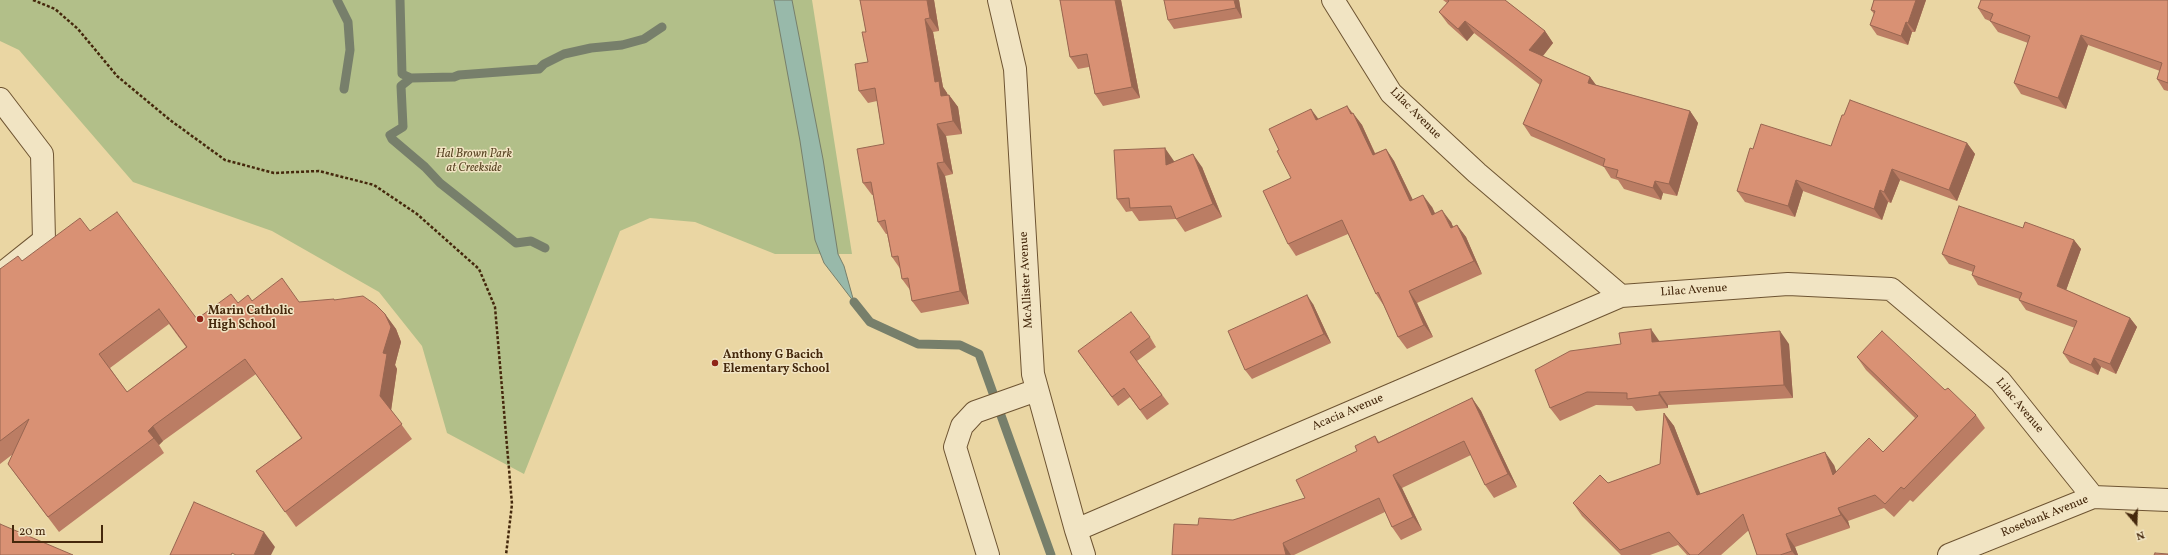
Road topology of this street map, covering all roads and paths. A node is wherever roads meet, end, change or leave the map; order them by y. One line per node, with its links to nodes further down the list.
1 (33, 0): 11 (path)
2 (999, 0): 7 (street, McAllister Avenue)
3 (1333, 0): 6 (street, Lilac Avenue)
4 (0, 99): 5 (street)
5 (0, 276)
6 (1621, 296): 8 (street, Lilac Avenue); 10 (street, Acacia Avenue)
7 (1027, 393): 10 (street, McAllister Avenue); 12 (street)
8 (2094, 498): 9 (street, Rosebank Avenue); 14 (street, Rosebank Avenue)
9 (2168, 500)
10 (1076, 530): 13 (street, McAllister Avenue)
11 (506, 555)
12 (988, 555)
13 (1084, 555)
14 (1949, 555)

